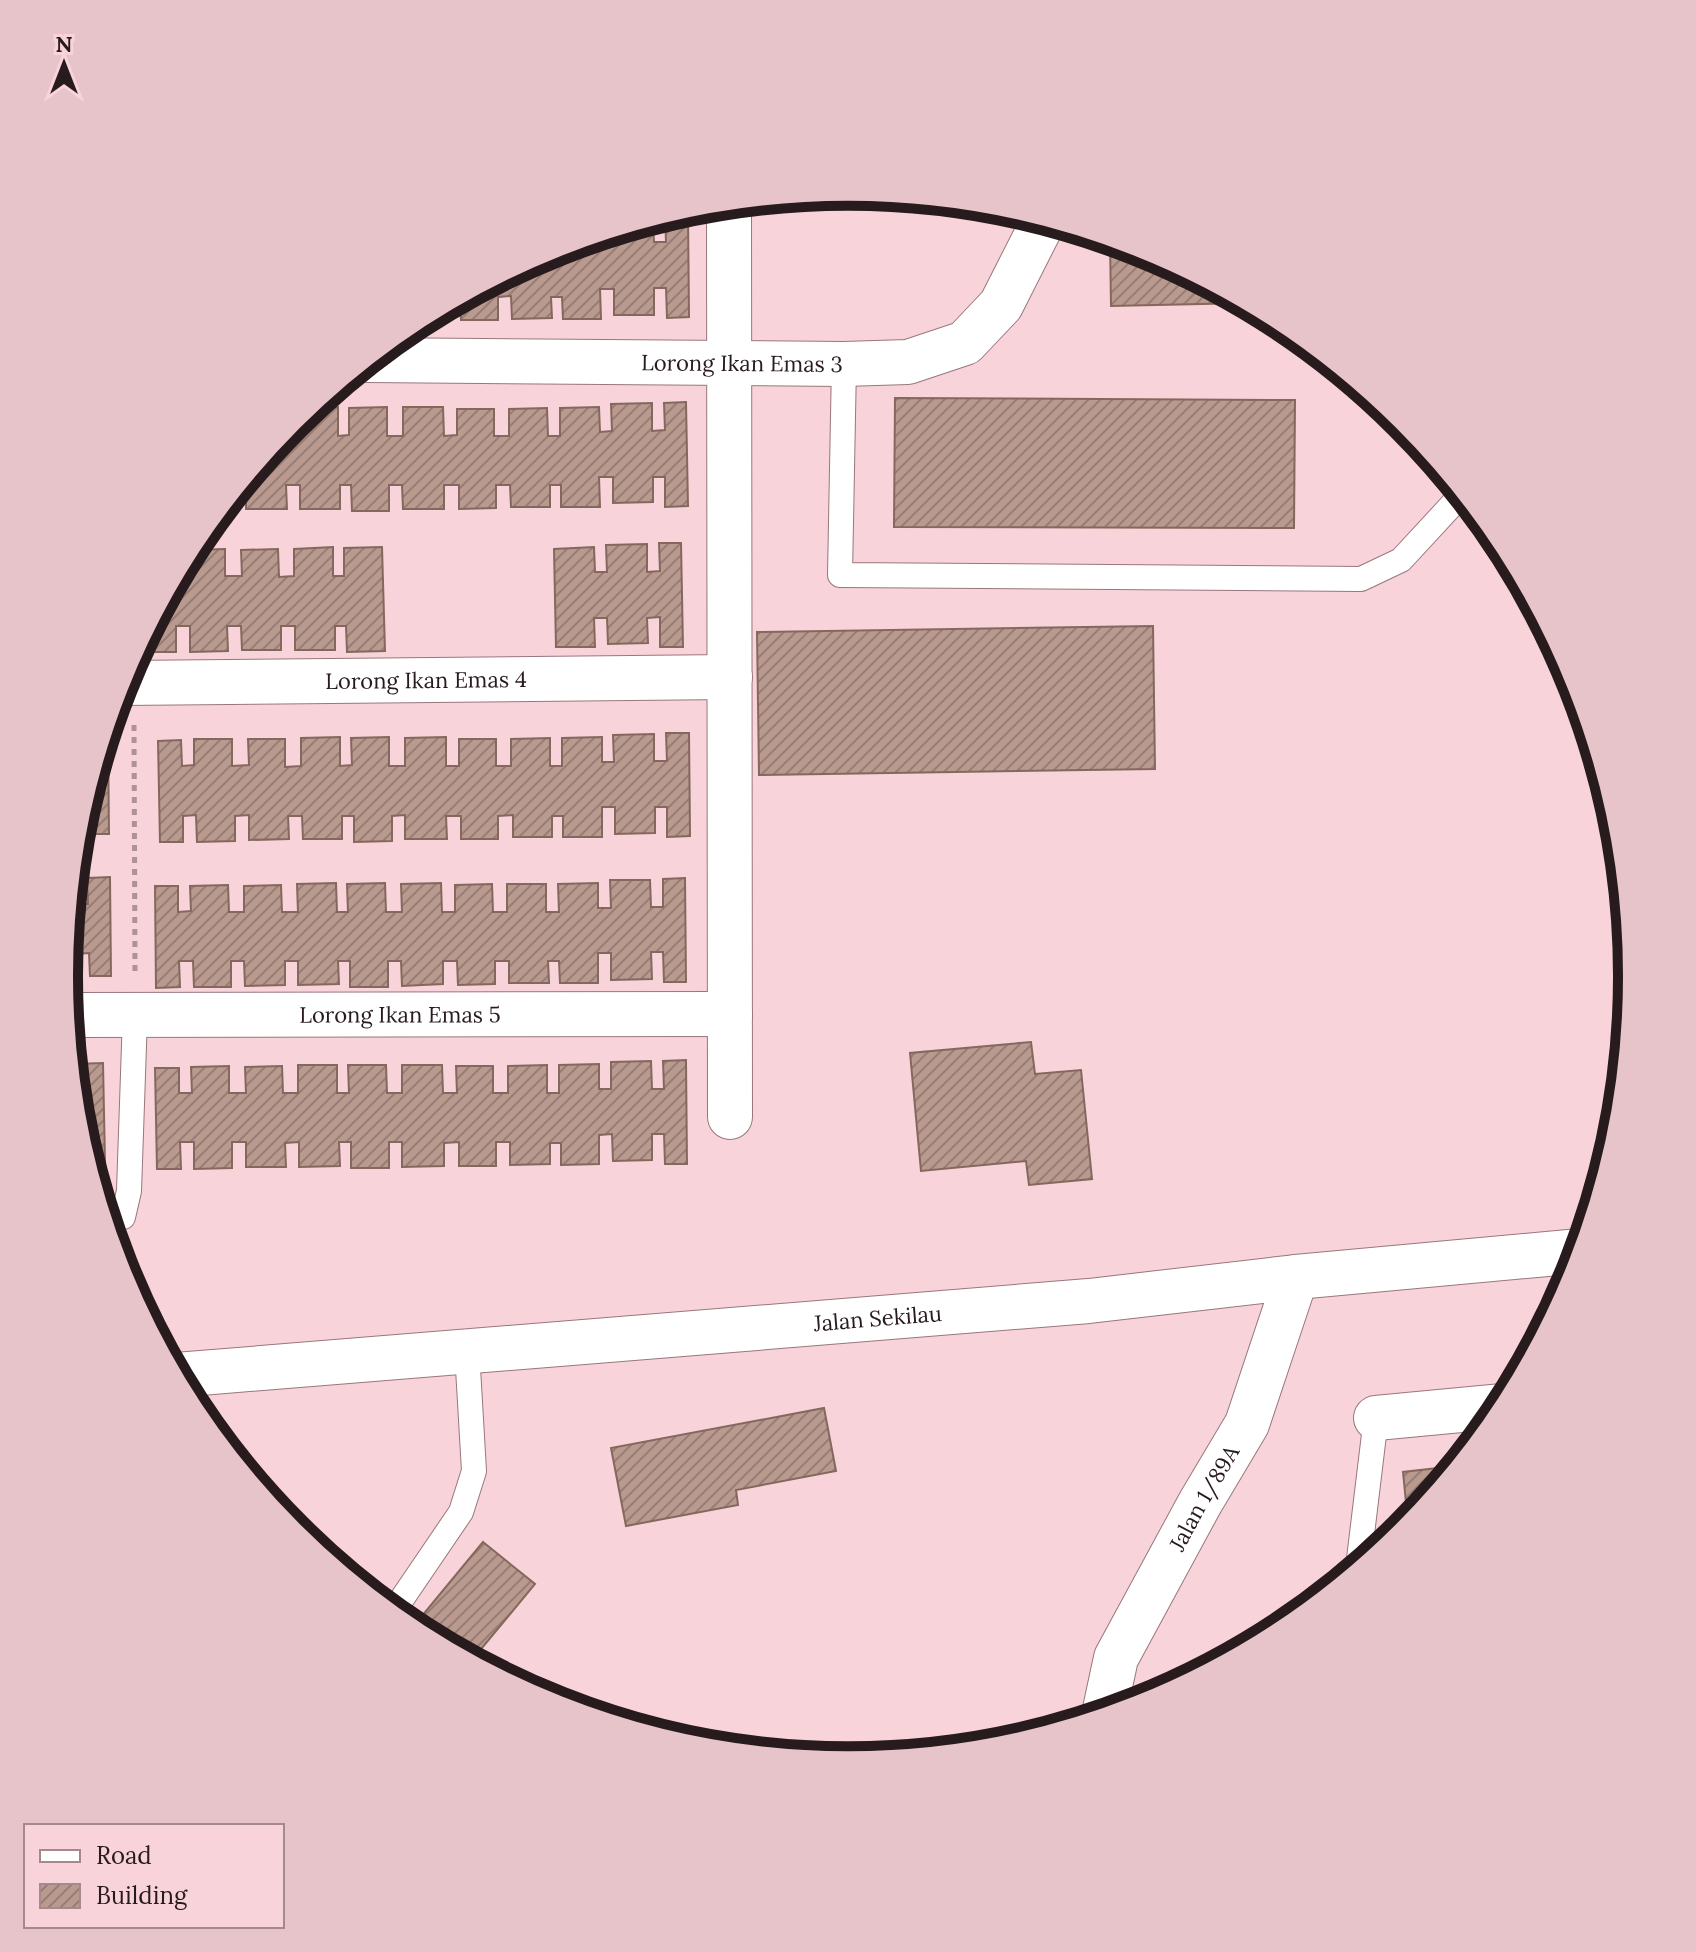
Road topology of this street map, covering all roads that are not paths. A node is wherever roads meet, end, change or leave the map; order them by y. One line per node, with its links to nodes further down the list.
1 (729, 216): 4 (street)
2 (1039, 230): 5 (street, Lorong Ikan Emas 3)
3 (386, 360): 4 (street, Lorong Ikan Emas 3)
4 (730, 364): 5 (street, Lorong Ikan Emas 3); 7 (street)
5 (844, 364): 6 (lane)
6 (1455, 502)
7 (730, 677): 8 (street, Lorong Ikan Emas 4); 9 (street)
8 (136, 683)
9 (730, 1014): 11 (street, Lorong Ikan Emas 5); 12 (street)
10 (80, 1015): 11 (street, Lorong Ikan Emas 5)
11 (135, 1016): 13 (lane)
12 (730, 1117)
13 (117, 1219)
14 (1566, 1252): 15 (street, Jalan Sekilau)
15 (1296, 1277): 16 (street, Jalan Sekilau); 22 (street, Jalan 1/89A)
16 (467, 1351): 17 (street, Jalan Sekilau); 21 (lane)
17 (189, 1374)
18 (1485, 1408): 19 (street)
19 (1376, 1418): 20 (lane)
20 (1360, 1551)
21 (400, 1602)
22 (1107, 1701)

